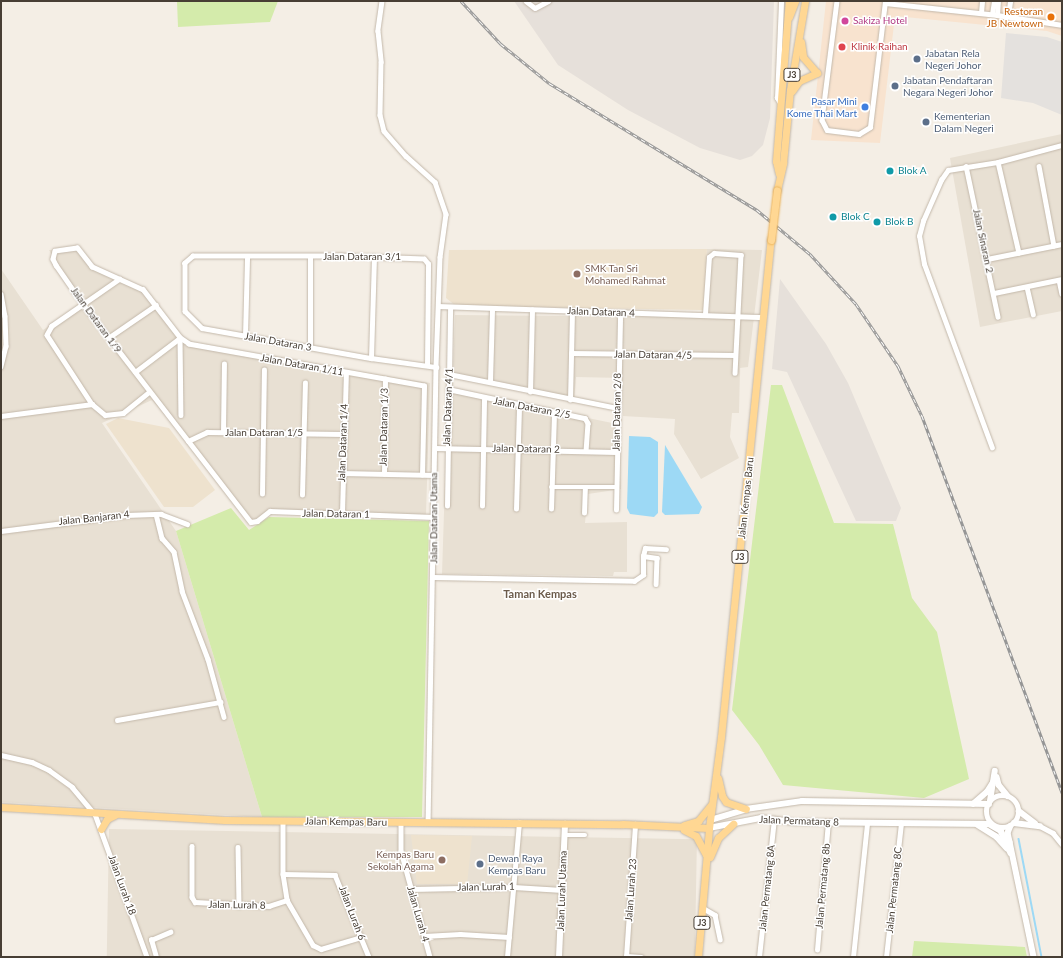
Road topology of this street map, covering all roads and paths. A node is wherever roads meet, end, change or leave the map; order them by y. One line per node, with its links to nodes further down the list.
1 (382, 1): 45 (street, Jalan Dataran Utama)
2 (526, 1): 3 (street)
3 (548, 1)
4 (781, 1): 22 (street, Jalan Kempas Baru)
5 (789, 1): 17 (main road, Jalan Kempas Baru / J3)
6 (795, 1): 17 (main road)
7 (805, 1): 19 (main road, Jalan Kempas Baru / J3)
8 (837, 1): 21 (street)
9 (982, 1): 14 (street)
10 (994, 1): 15 (street)
11 (998, 1): 15 (street)
12 (1010, 1): 16 (street)
13 (885, 2): 14 (street); 21 (street)
14 (981, 13): 15 (street)
15 (994, 14): 16 (street)
16 (1008, 16): 18 (street)
17 (787, 19): 22 (main road, Jalan Kempas Baru / J3)
18 (1062, 26)
19 (801, 30): 20 (main road); 23 (main road, Jalan Kempas Baru / J3)
20 (817, 73): 21 (street); 23 (main road)
21 (827, 75)
22 (781, 104): 28 (main road, Jalan Kempas Baru / J3)
23 (786, 121): 28 (main road, Jalan Kempas Baru / J3)
24 (1062, 145): 25 (street)
25 (998, 162): 26 (street); 31 (street)
26 (966, 166): 36 (street, Jalan Sinaran 2); 95 (street)
27 (1039, 166): 30 (street)
28 (780, 176): 54 (main road, Jalan Kempas Baru / J3, bridge)
29 (1062, 244): 30 (street)
30 (1054, 246): 31 (street)
31 (1019, 253): 36 (street)
32 (192, 256): 33 (street, Jalan Dataran 3/1); 56 (street, Jalan Dataran 3)
33 (247, 257): 35 (street, Jalan Dataran 3/1); 56 (street)
34 (374, 257): 35 (street, Jalan Dataran 3/1); 63 (street); 65 (street, Jalan Dataran 3/1)
35 (310, 258): 59 (street)
36 (986, 259): 40 (street, Jalan Sinaran 2)
37 (120, 279): 43 (street); 43 (street, Jalan Dataran 1/9); 44 (street, Jalan Dataran 1/9)
38 (1060, 280): 39 (street); 42 (street)
39 (1027, 287): 40 (street); 52 (street)
40 (994, 293): 55 (street, Jalan Sinaran 2)
41 (1, 294): 66 (street)
42 (1062, 294)
43 (83, 304): 57 (street, Jalan Dataran 1/9); 81 (street)
44 (156, 305): 57 (street); 58 (street, Jalan Dataran 1/9)
45 (440, 306): 46 (street, Jalan Dataran 4); 67 (street, Jalan Dataran Utama)
46 (450, 308): 47 (street, Jalan Dataran 4); 72 (street, Jalan Dataran 4/1)
47 (492, 309): 48 (street, Jalan Dataran 4); 74 (street)
48 (532, 310): 49 (street, Jalan Dataran 4); 78 (street)
49 (572, 312): 50 (street, Jalan Dataran 4); 60 (street)
50 (620, 314): 51 (street, Jalan Dataran 4); 61 (street, Jalan Dataran 2/8)
51 (705, 314): 53 (street, Jalan Dataran 4); 53 (street)
52 (1033, 314)
53 (738, 316): 54 (street, Jalan Dataran 4); 62 (street)
54 (762, 317): 129 (main road, Jalan Kempas Baru / J3)
55 (998, 317)
56 (246, 336): 59 (street, Jalan Dataran 3)
57 (108, 338): 69 (street, Jalan Dataran 1/9)
58 (180, 338): 69 (street); 70 (street, Jalan Dataran 1/11); 85 (street)
59 (310, 347): 63 (street, Jalan Dataran 3)
60 (571, 353): 61 (street, Jalan Dataran 4/5); 80 (street)
61 (619, 355): 62 (street, Jalan Dataran 4/5); 83 (street, Jalan Dataran 2/8)
62 (735, 356): 71 (street)
63 (371, 358): 65 (street, Jalan Dataran 3)
64 (224, 364): 87 (street)
65 (427, 365): 67 (street, Jalan Dataran 3)
66 (1, 366)
67 (436, 367): 93 (street, Jalan Dataran Utama)
68 (264, 370): 88 (street)
69 (135, 372): 77 (street, Jalan Dataran 1/9)
70 (346, 373): 73 (street, Jalan Dataran 1/11); 90 (street, Jalan Dataran 1/4)
71 (735, 373)
72 (449, 374): 74 (street); 76 (street, Jalan Dataran 4/1)
73 (385, 379): 101 (street, Jalan Dataran 1/3); 102 (street, Jalan Dataran 1/11)
74 (490, 382): 78 (street)
75 (305, 383): 89 (street)
76 (448, 389): 79 (street, Jalan Dataran 2/5); 92 (street, Jalan Dataran 4/1)
77 (149, 392): 81 (street); 91 (street, Jalan Dataran 1/9)
78 (530, 392): 80 (street)
79 (484, 398): 82 (street, Jalan Dataran 2/5); 96 (street)
80 (570, 400): 83 (street)
81 (92, 404): 86 (street)
82 (519, 406): 84 (street, Jalan Dataran 2/5); 94 (street)
83 (617, 408): 99 (street, Jalan Dataran 2/8)
84 (554, 413): 97 (street); 98 (street, Jalan Dataran 2/5)
85 (180, 415)
86 (1, 416)
87 (223, 432): 88 (street, Jalan Dataran 1/5); 91 (street, Jalan Dataran 1/5)
88 (264, 432): 89 (street, Jalan Dataran 1/5); 107 (street)
89 (304, 433): 90 (street, Jalan Dataran 1/5); 108 (street)
90 (343, 434): 100 (street, Jalan Dataran 1/4)
91 (188, 441): 117 (street, Jalan Dataran 1/9)
92 (446, 447): 93 (street, Jalan Dataran 2); 96 (street, Jalan Dataran 2); 109 (street, Jalan Dataran 4/1)
93 (435, 448): 103 (street, Jalan Dataran Utama)
94 (516, 448): 96 (street, Jalan Dataran 2); 97 (street, Jalan Dataran 2); 111 (street)
95 (992, 448)
96 (484, 449): 110 (street)
97 (551, 449): 98 (street, Jalan Dataran 2); 104 (street)
98 (586, 450): 99 (street, Jalan Dataran 2)
99 (616, 452): 105 (street, Jalan Dataran 2/8)
100 (342, 473): 101 (street); 114 (street, Jalan Dataran 1/4)
101 (384, 474): 102 (street)
102 (422, 475): 103 (street)
103 (434, 475): 118 (street, Jalan Dataran Utama)
104 (551, 487): 106 (street); 112 (street)
105 (616, 487): 106 (street); 113 (street, Jalan Dataran 2/8)
106 (585, 488): 115 (street)
107 (262, 494)
108 (302, 495)
109 (447, 506)
110 (482, 506)
111 (516, 509)
112 (550, 509)
113 (616, 510)
114 (342, 513): 117 (street, Jalan Dataran 1); 118 (street, Jalan Dataran 1)
115 (584, 513)
116 (156, 514): 119 (street, Jalan Banjaran 4); 120 (street, Jalan Banjaran 4); 125 (street)
117 (246, 517)
118 (434, 517): 123 (street, Jalan Dataran Utama)
119 (187, 524)
120 (1, 531)
121 (666, 549): 122 (street)
122 (643, 556): 123 (street); 124 (street)
123 (433, 577): 145 (street, Jalan Dataran Utama)
124 (656, 584)
125 (220, 702): 126 (street); 127 (street)
126 (224, 717)
127 (117, 720)
128 (1, 755): 138 (street, Jalan Lurah 18)
129 (717, 772): 132 (main road, Jalan Kempas Baru / J3); 136 (main road)
130 (995, 779): 131 (street); 133 (street); 134 (street)
131 (1008, 796): 133 (street); 137 (street)
132 (713, 803): 140 (main road, Jalan Kempas Baru / J3); 155 (main road)
133 (990, 803): 134 (street); 156 (street)
134 (971, 805): 136 (street)
135 (1, 807): 138 (main road, Jalan Kempas Baru)
136 (746, 809): 140 (street)
137 (1019, 811): 152 (street); 154 (street)
138 (95, 814): 139 (main road, Jalan Kempas Baru); 158 (street, Jalan Lurah 18)
139 (116, 815): 142 (main road, Jalan Kempas Baru); 158 (main road)
140 (711, 820): 157 (main road, Jalan Kempas Baru / J3); 159 (main road)
141 (774, 820): 143 (street, Jalan Permatang 8); 150 (street, Jalan Permatang 8); 189 (street, Jalan Permatang 8A)
142 (283, 821): 144 (main road, Jalan Kempas Baru); 167 (street)
143 (828, 822): 147 (street, Jalan Permatang 8); 179 (street, Jalan Permatang 8b)
144 (401, 823): 145 (main road, Jalan Kempas Baru); 169 (street, Jalan Lurah 4)
145 (428, 823): 146 (main road, Jalan Kempas Baru)
146 (520, 823): 148 (main road, Jalan Kempas Baru); 168 (street)
147 (866, 823): 151 (street, Jalan Permatang 8); 190 (street)
148 (565, 824): 149 (main road, Jalan Kempas Baru); 160 (street, Jalan Lurah Utama)
149 (635, 824): 155 (main road, Jalan Kempas Baru); 180 (street, Jalan Lurah 23)
150 (733, 824): 157 (street, Jalan Permatang 8); 166 (main road)
151 (901, 824): 153 (street, Jalan Permatang 8); 191 (street, Jalan Permatang 8C)
152 (1013, 824): 154 (street); 156 (street); 165 (street)
153 (977, 825): 156 (street, Jalan Permatang 8); 165 (street)
154 (1040, 826): 162 (street)
155 (674, 827): 159 (main road, Jalan Kempas Baru); 166 (main road)
156 (997, 827): 165 (street)
157 (709, 828): 159 (main road, Jalan Kempas Baru); 166 (main road, Jalan Kempas Baru / J3)
158 (101, 829): 181 (street, Jalan Lurah 18)
159 (690, 829)
160 (564, 835): 161 (street); 170 (street, Jalan Lurah Utama)
161 (585, 836)
162 (1062, 843)
163 (192, 846): 172 (street, Jalan Lurah 8)
164 (238, 847): 172 (street)
165 (1011, 852): 192 (street)
166 (708, 862): 173 (main road, Jalan Kempas Baru / J3)
167 (283, 874): 171 (street); 176 (street, Jalan Lurah 6)
168 (514, 886): 169 (street, Jalan Lurah 1); 170 (street, Jalan Lurah 1); 177 (street)
169 (410, 889): 175 (street, Jalan Lurah 4)
170 (562, 890): 186 (street, Jalan Lurah Utama)
171 (287, 900): 172 (street, Jalan Lurah 8); 176 (street)
172 (239, 906)
173 (704, 908): 178 (street); 188 (main road, Jalan Kempas Baru / J3)
174 (170, 932): 182 (street)
175 (424, 936): 177 (street); 184 (street, Jalan Lurah 4)
176 (361, 937): 183 (street, Jalan Lurah 6)
177 (509, 937): 185 (street)
178 (720, 939)
179 (818, 950)
180 (626, 956): 187 (street, Jalan Lurah 23)
181 (147, 957)
182 (156, 957)
183 (369, 957)
184 (430, 957)
185 (507, 957)
186 (559, 957)
187 (641, 957)
188 (698, 957)
189 (759, 957)
190 (853, 957)
191 (886, 957)
192 (1034, 957)

